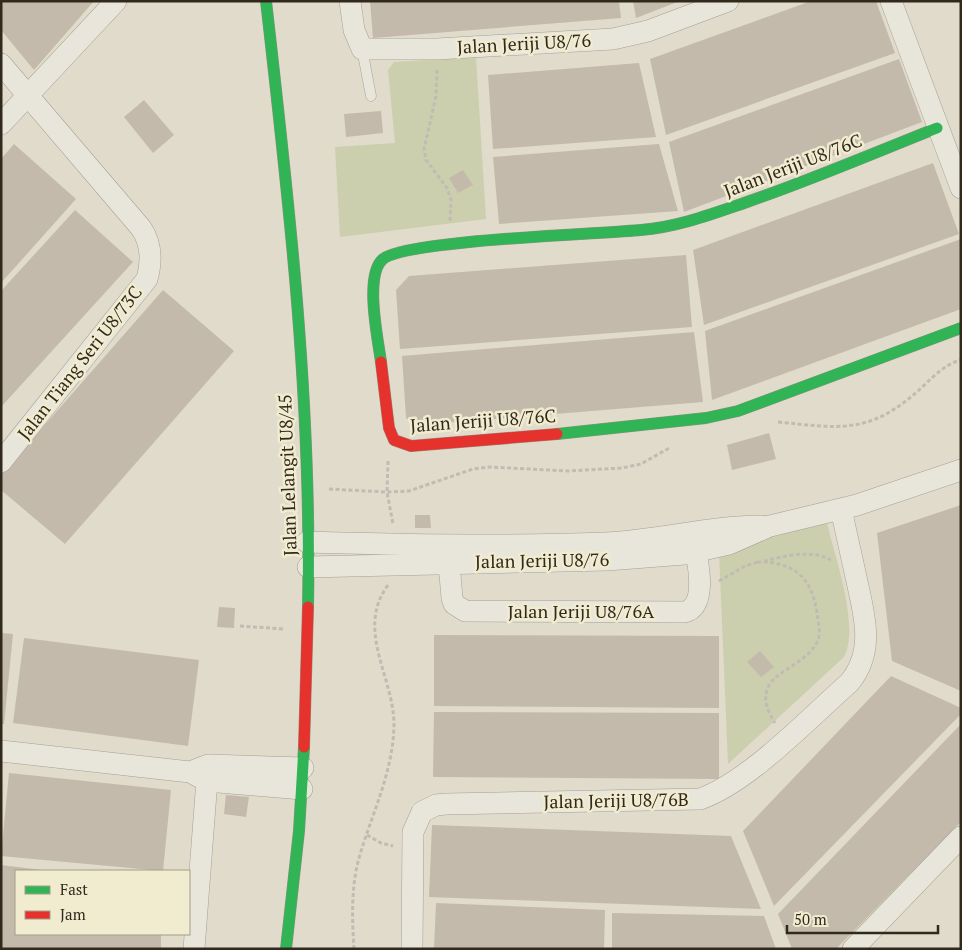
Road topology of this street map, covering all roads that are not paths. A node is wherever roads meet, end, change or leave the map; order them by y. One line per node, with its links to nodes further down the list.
1 (116, 1): 8 (street)
2 (266, 1): 18 (street, Jalan Lelangit U8/45)
3 (350, 1): 6 (street)
4 (728, 1): 6 (street, Jalan Jeriji U8/76)
5 (891, 1): 11 (street)
6 (362, 49): 9 (lane)
7 (1, 64): 8 (street, Jalan Tiang Seri U8/73C)
8 (26, 96): 10 (street); 14 (street, Jalan Tiang Seri U8/73C)
9 (371, 96)
10 (1, 124)
11 (937, 128): 12 (street); 13 (street, Jalan Jeriji U8/76C)
12 (961, 188)
13 (961, 328)
14 (1, 462)
15 (961, 470): 16 (street, Jalan Jeriji U8/76)
16 (841, 509): 17 (street, Jalan Jeriji U8/76); 29 (street, Jalan Jeriji U8/76B)
17 (770, 526): 18 (street, Jalan Jeriji U8/76); 19 (street, Jalan Jeriji U8/76)
18 (307, 542): 21 (street, Jalan Lelangit U8/45)
19 (696, 552): 20 (street, Jalan Jeriji U8/76); 20 (street, Jalan Jeriji U8/76A)
20 (449, 563): 21 (street, Jalan Jeriji U8/76)
21 (308, 567): 23 (street, Jalan Lelangit U8/45)
22 (1, 751): 24 (street)
23 (303, 768): 24 (street); 25 (street, Jalan Lelangit U8/45)
24 (202, 773): 25 (street); 27 (street)
25 (302, 790): 28 (street, Jalan Lelangit U8/45)
26 (961, 837): 30 (street)
27 (194, 949)
28 (286, 949)
29 (412, 949)
30 (853, 949)

